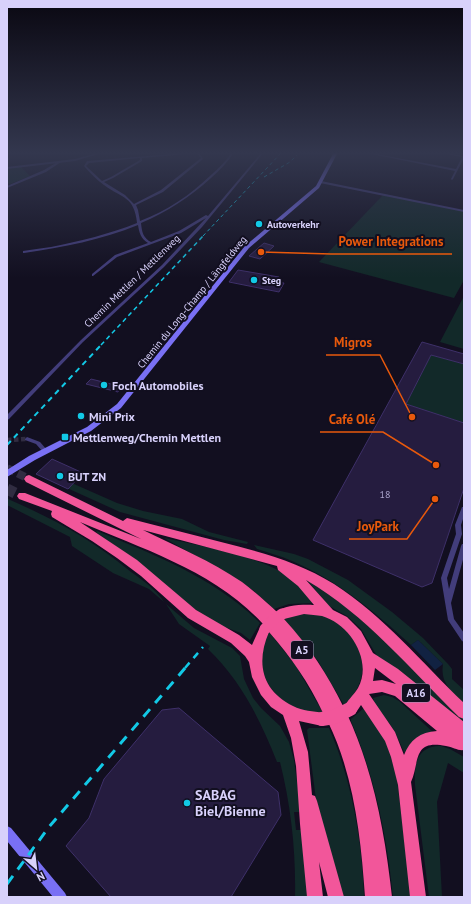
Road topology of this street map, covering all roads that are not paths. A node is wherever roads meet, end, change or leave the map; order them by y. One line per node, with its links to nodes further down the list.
1 (121, 194): 7 (street)
2 (156, 194): 7 (street)
3 (192, 194): 10 (street)
4 (227, 194): 9 (street, Chemin Mettlen / Mettlenweg)
5 (310, 194): 20 (main road, Chemin du Long-Champ / Längfeldweg)
6 (381, 194): 8 (street)
7 (134, 205): 10 (street)
8 (464, 211)
9 (211, 213): 11 (street, Chemin Mettlen / Mettlenweg); 13 (street)
10 (140, 224): 15 (street); 16 (street)
11 (201, 226): 12 (street); 14 (street, Chemin Mettlen / Mettlenweg)
12 (186, 230): 13 (street); 14 (street)
13 (180, 232): 15 (street)
14 (195, 232): 18 (street, Chemin Mettlen / Mettlenweg)
15 (150, 243): 17 (street)
16 (24, 252)
17 (93, 275)
18 (7, 418)
19 (27, 439): 20 (street)
20 (45, 451): 21 (main road, Chemin du Long-Champ / Längfeldweg)
21 (7, 474)
22 (30, 479): 23 (highway, A5)
23 (85, 506): 26 (highway); 45 (highway, A5)
24 (464, 508): 27 (street)
25 (464, 546): 27 (street)
26 (250, 554): 28 (highway); 34 (highway)
27 (447, 605): 29 (street)
28 (328, 612): 30 (highway); 31 (highway, bridge)
29 (464, 639)
30 (368, 657): 32 (highway); 35 (highway, A16)
31 (255, 660): 33 (highway); 44 (highway, A5)
32 (364, 691): 33 (highway, bridge); 36 (highway, A16); 39 (highway)
33 (288, 712): 38 (highway)
34 (464, 712)
35 (464, 730)
36 (464, 743)
37 (464, 746): 39 (highway)
38 (304, 778): 42 (highway); 43 (highway)
39 (405, 785): 46 (highway)
40 (7, 832): 41 (main road)
41 (61, 897)
42 (316, 897)
43 (336, 897)
44 (373, 897)
45 (384, 897)
46 (418, 897)

